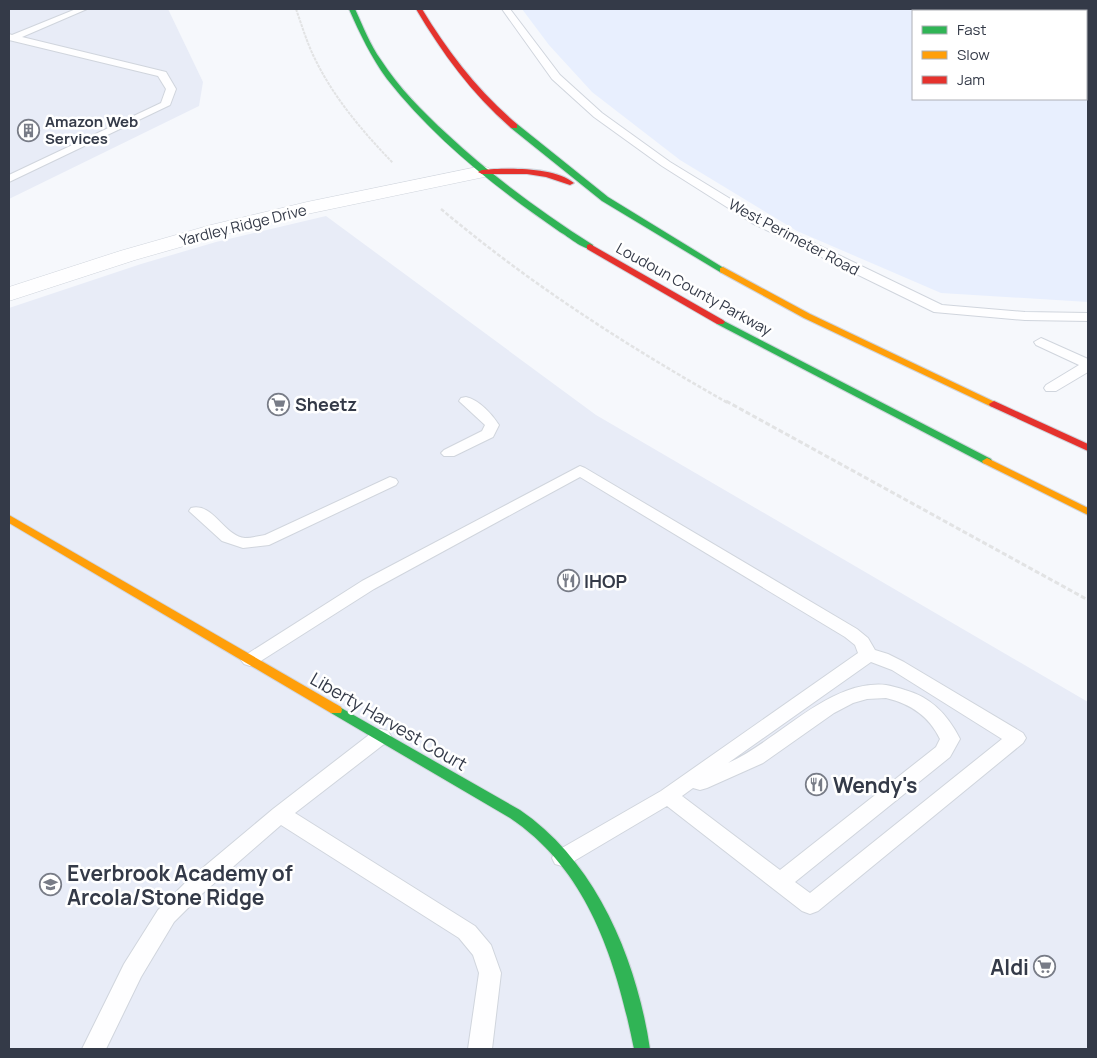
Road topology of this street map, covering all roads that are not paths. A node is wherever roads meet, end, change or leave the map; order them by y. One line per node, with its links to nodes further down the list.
1 (83, 9): 5 (lane)
2 (352, 9): 6 (main road, Loudoun County Parkway)
3 (419, 9): 8 (main road, Loudoun County Parkway)
4 (506, 9): 10 (lane, West Perimeter Road)
5 (11, 37): 7 (lane)
6 (482, 172): 8 (main road); 9 (street, Yardley Ridge Drive); 19 (main road, Loudoun County Parkway)
7 (9, 179)
8 (605, 200): 15 (main road, Loudoun County Parkway)
9 (9, 294)
10 (1088, 317)
11 (1041, 342): 12 (lane)
12 (1088, 365): 13 (lane)
13 (1051, 388)
14 (466, 401): 16 (lane)
15 (1088, 448)
16 (449, 453)
17 (390, 482): 18 (lane)
18 (198, 511)
19 (1088, 512)
20 (9, 518): 22 (main road, Liberty Harvest Court)
21 (868, 655): 22 (lane); 24 (lane); 27 (lane)
22 (250, 660): 23 (main road, Liberty Harvest Court)
23 (381, 736): 25 (lane); 26 (main road, Liberty Harvest Court)
24 (668, 796): 26 (lane); 27 (lane); 27 (lane)
25 (280, 814): 28 (lane); 29 (lane)
26 (562, 858): 30 (main road, Liberty Harvest Court)
27 (780, 882)
28 (94, 1049)
29 (480, 1049)
30 (642, 1049)

